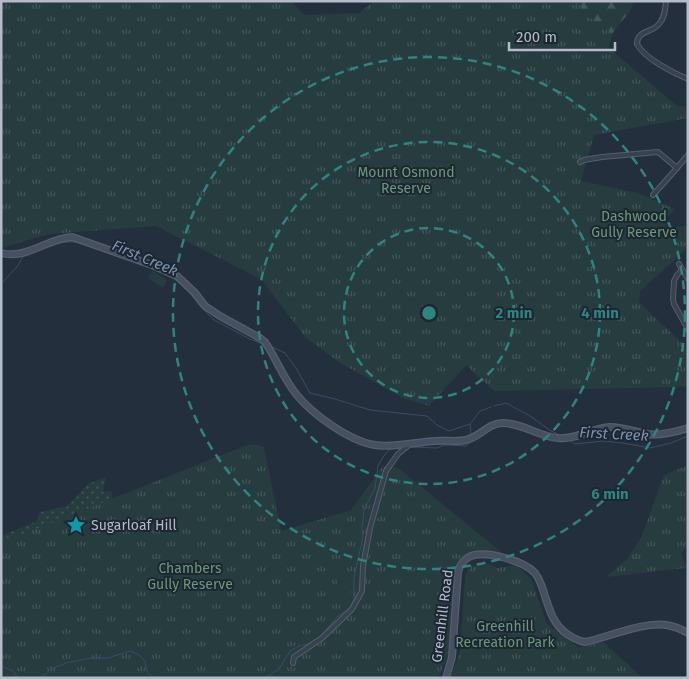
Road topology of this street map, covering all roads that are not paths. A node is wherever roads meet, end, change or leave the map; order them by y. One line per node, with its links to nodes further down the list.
1 (666, 1): 2 (street)
2 (688, 79)
3 (688, 155): 5 (street)
4 (580, 162): 5 (street)
5 (677, 168): 6 (street)
6 (653, 195)
7 (1, 253): 15 (street)
8 (679, 264): 9 (street)
9 (682, 270): 10 (street); 11 (street)
10 (688, 279)
11 (684, 320): 12 (street); 13 (street)
12 (678, 324)
13 (688, 329)
14 (688, 428): 15 (street)
15 (412, 443): 17 (street)
16 (688, 633): 18 (street, Greenhill Road)
17 (292, 663)
18 (446, 678)

